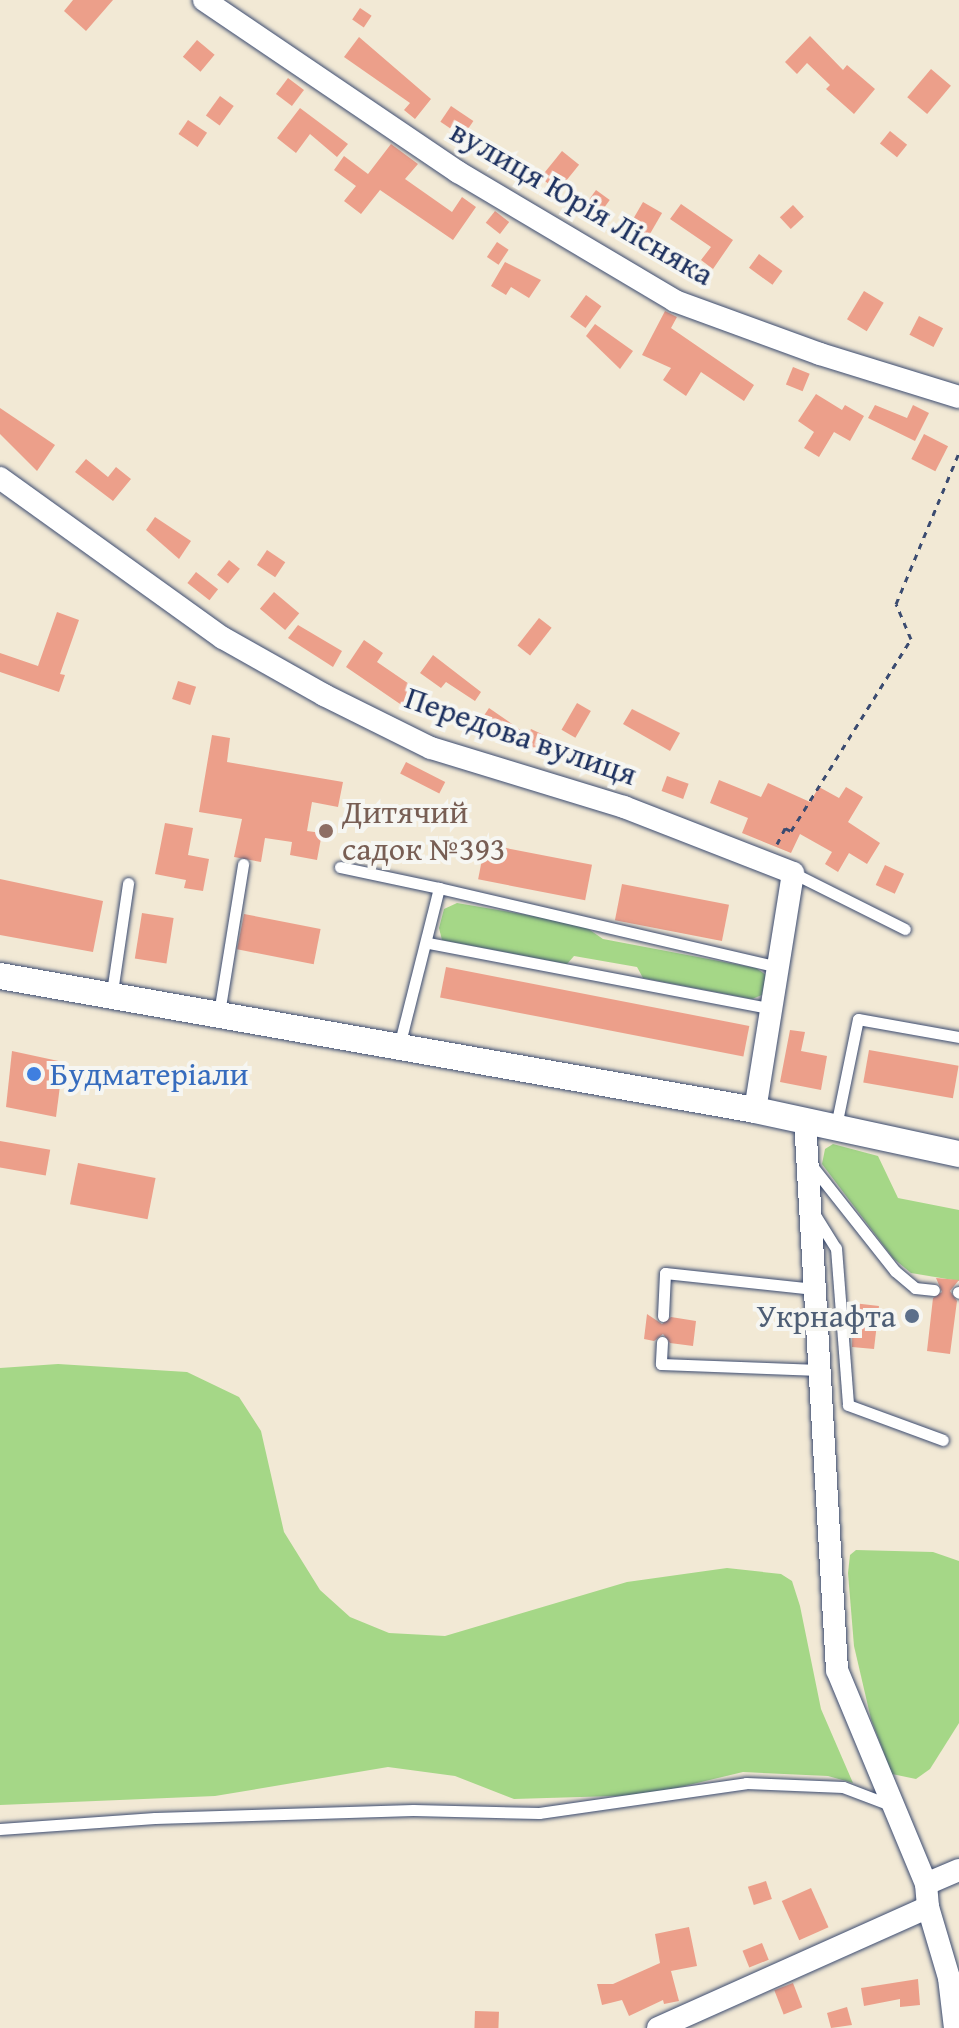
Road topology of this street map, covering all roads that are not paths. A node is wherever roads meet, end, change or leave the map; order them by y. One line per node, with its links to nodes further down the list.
1 (204, 0): 2 (street, вулиця Юрія Лісняка)
2 (959, 397)
3 (0, 478): 6 (street, Передова вулиця)
4 (243, 864): 15 (lane)
5 (340, 867): 8 (lane)
6 (793, 873): 9 (lane); 11 (street)
7 (128, 883): 13 (lane)
8 (439, 888): 10 (lane); 11 (lane)
9 (905, 929)
10 (428, 943): 14 (lane); 17 (lane)
11 (779, 967): 14 (street)
12 (0, 976): 13 (street)
13 (112, 992): 15 (street)
14 (774, 1009): 18 (street)
15 (219, 1013): 17 (street)
16 (959, 1037): 20 (lane)
17 (398, 1047): 18 (street)
18 (755, 1110): 19 (street)
19 (805, 1120): 20 (street); 22 (street)
20 (836, 1127): 21 (street)
21 (959, 1154)
22 (812, 1166): 23 (street); 25 (lane)
23 (811, 1208): 24 (street); 29 (lane)
24 (814, 1289): 26 (lane); 28 (street)
25 (934, 1290)
26 (663, 1316)
27 (662, 1342): 28 (lane)
28 (819, 1370): 30 (street)
29 (943, 1440)
30 (894, 1806): 31 (lane); 33 (street)
31 (0, 1829)
32 (959, 1870): 33 (street)
33 (926, 1884): 34 (street)
34 (928, 1907): 35 (street); 36 (street)
35 (658, 2028)
36 (955, 2028)

